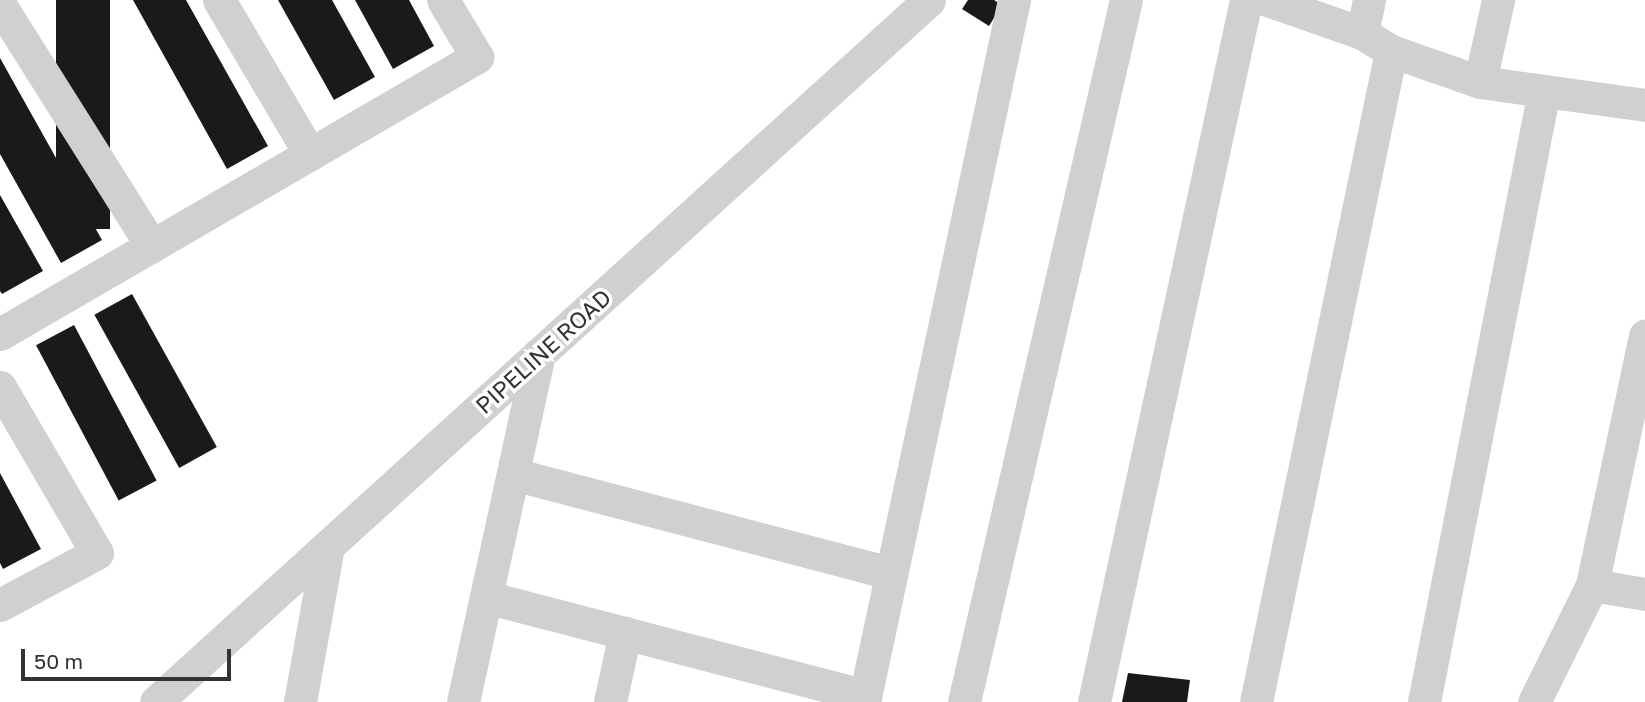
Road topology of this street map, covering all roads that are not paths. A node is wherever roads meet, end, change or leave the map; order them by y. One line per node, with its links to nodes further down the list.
1 (219, 0): 16 (street)
2 (443, 0): 16 (street)
3 (929, 0): 20 (street, PIPELINE ROAD)
4 (1014, 0): 24 (street)
5 (1126, 0): 35 (street)
6 (1247, 0): 36 (street)
7 (1267, 0): 11 (street)
8 (1369, 0): 11 (street)
9 (1498, 0): 13 (street)
10 (0, 5): 17 (street)
11 (1362, 33): 12 (street)
12 (1391, 51): 13 (street); 37 (street)
13 (1480, 82): 14 (street)
14 (1544, 91): 15 (street); 38 (street)
15 (1645, 105)
16 (310, 154): 17 (street)
17 (152, 246): 18 (street)
18 (0, 334)
19 (1645, 336): 25 (street)
20 (539, 354): 22 (street); 23 (street, PIPELINE ROAD)
21 (0, 387): 28 (street)
22 (513, 474): 24 (street); 27 (street)
23 (328, 546): 31 (street, PIPELINE ROAD); 32 (street)
24 (890, 573): 30 (street)
25 (1592, 585): 26 (street); 39 (street)
26 (1645, 594)
27 (486, 597): 29 (street); 33 (street)
28 (0, 605)
29 (625, 634): 30 (street); 34 (street)
30 (864, 699)
31 (156, 702)
32 (300, 702)
33 (463, 702)
34 (610, 702)
35 (964, 702)
36 (1094, 702)
37 (1256, 702)
38 (1424, 702)
39 (1534, 702)

